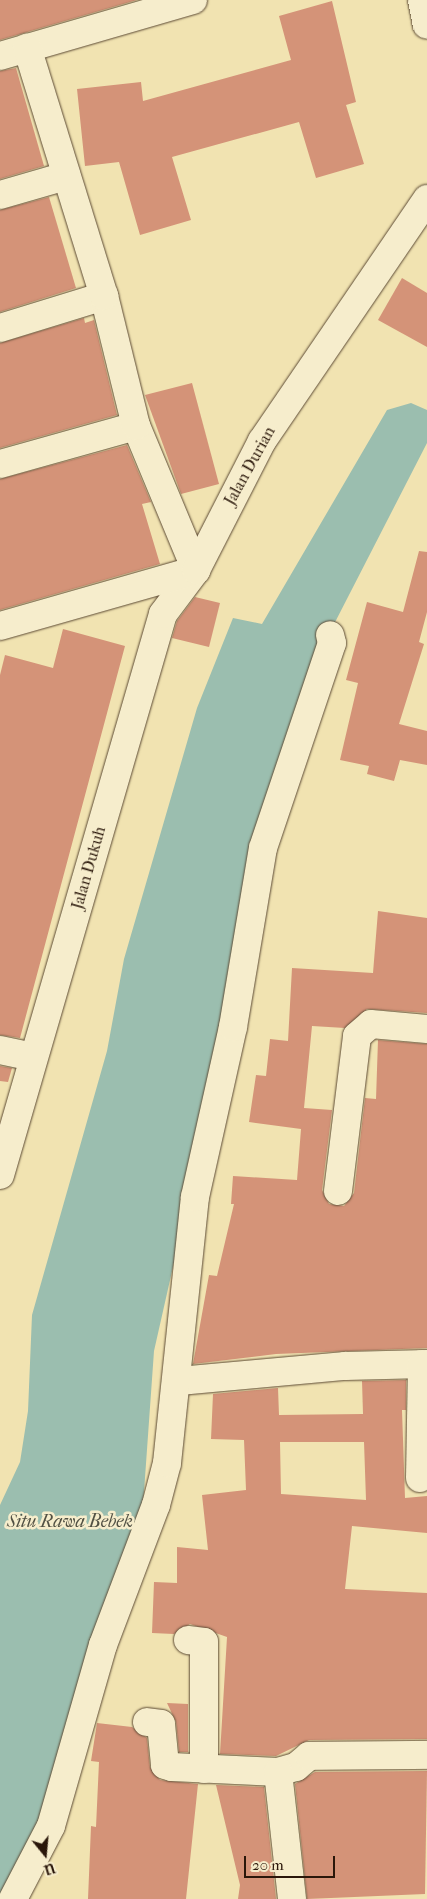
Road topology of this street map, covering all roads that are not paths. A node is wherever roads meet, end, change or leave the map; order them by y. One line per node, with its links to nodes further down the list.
1 (192, 0): 4 (street)
2 (422, 0): 3 (street)
3 (427, 25)
4 (27, 48): 5 (street); 6 (street)
5 (0, 56)
6 (66, 176): 7 (street); 9 (street)
7 (0, 195)
8 (427, 199): 13 (street, Jalan Durian)
9 (104, 296): 10 (street); 11 (street)
10 (0, 328)
11 (136, 426): 12 (street); 13 (street)
12 (0, 464)
13 (196, 570): 14 (street); 18 (street, Jalan Dukuh)
14 (0, 626)
15 (330, 636): 22 (street)
16 (427, 1029): 20 (street)
17 (0, 1050): 18 (street)
18 (33, 1057): 19 (street, Jalan Dukuh)
19 (0, 1175)
20 (338, 1191)
21 (424, 1364): 22 (street); 23 (street)
22 (179, 1381): 29 (street)
23 (420, 1478)
24 (188, 1640): 27 (street)
25 (147, 1722): 27 (street)
26 (427, 1755): 28 (street)
27 (204, 1769): 28 (street)
28 (278, 1772): 30 (street)
29 (13, 1899)
30 (292, 1899)

